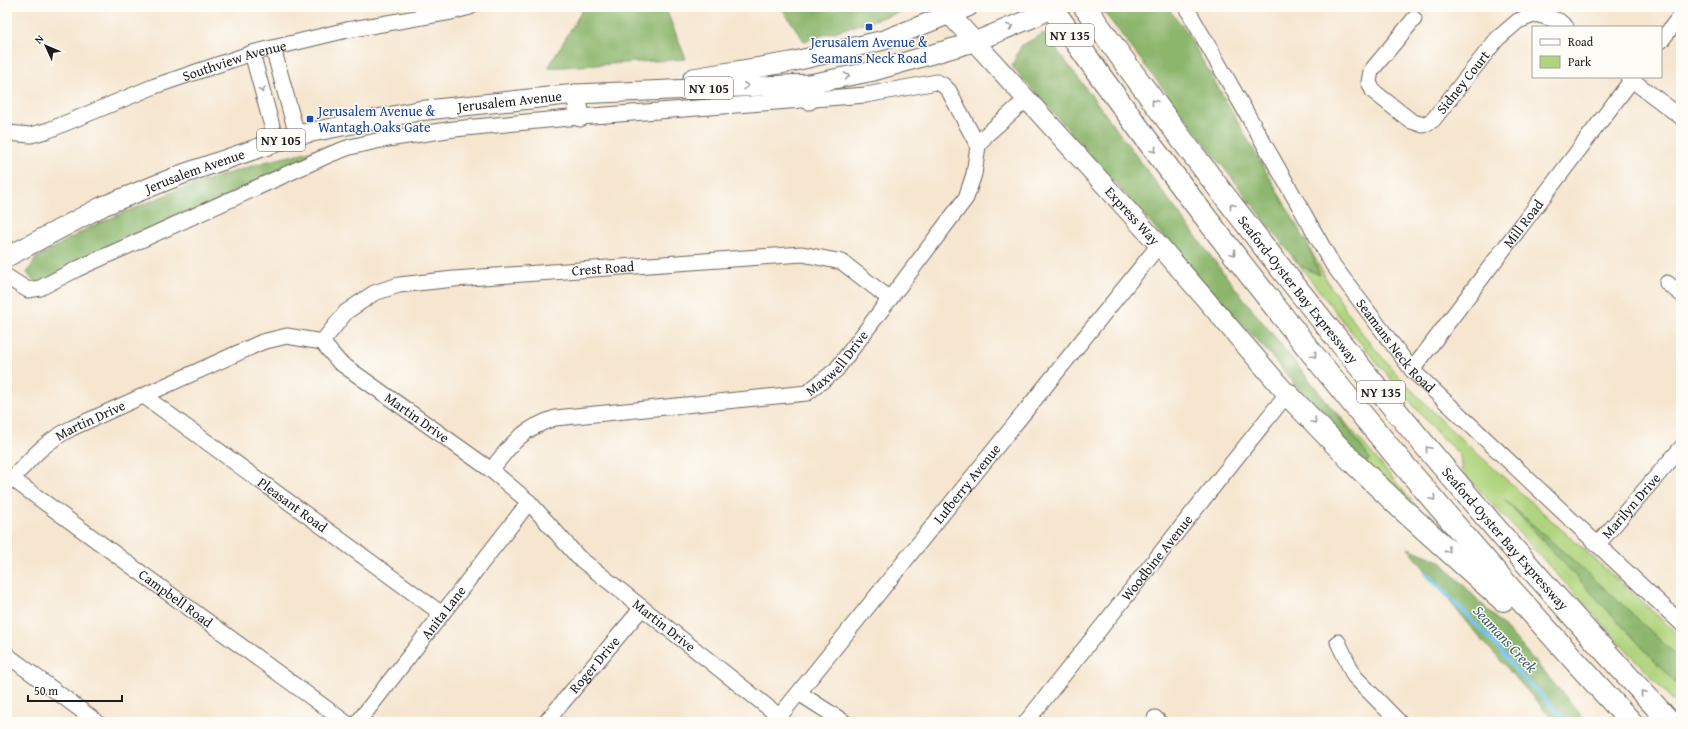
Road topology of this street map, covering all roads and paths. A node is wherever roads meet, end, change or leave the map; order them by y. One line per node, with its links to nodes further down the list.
1 (470, 7): 13 (street, Southview Avenue)
2 (968, 7): 7 (main road, Jerusalem Avenue / NY 105)
3 (1051, 7): 12 (main road, Jerusalem Avenue / NY 105, one-way to 3); 48 (highway, Seaford-Oyster Bay Expressway / NY 135, one-way to 48)
4 (1085, 7): 56 (highway, Seaford-Oyster Bay Expressway / NY 135, one-way to 4)
5 (1186, 7): 33 (street, Seamans Neck Road)
6 (1536, 10): 9 (street, Sidney Court); 10 (street, Sidney Court)
7 (947, 11): 12 (main road); 16 (main road, Jerusalem Avenue / NY 105)
8 (1681, 15): 11 (street)
9 (1414, 19)
10 (1565, 26)
11 (1662, 40)
12 (974, 42): 17 (main road, Jerusalem Avenue / NY 105, one-way to 12); 19 (main road, Express Way)
13 (274, 48): 14 (street, Southview Avenue); 23 (street)
14 (252, 53): 22 (street, Southview Avenue); 24 (street, one-way to 24)
15 (1631, 78): 21 (street); 33 (street, Mill Road)
16 (609, 92): 17 (main road, Jerusalem Avenue / NY 105, one-way to 17); 18 (main road, Jerusalem Avenue / NY 105)
17 (809, 92): 20 (street); 25 (street)
18 (576, 94): 20 (main road); 23 (main road, Jerusalem Avenue / NY 105)
19 (1027, 99): 25 (street); 26 (main road, Express Way)
20 (580, 117): 28 (street)
21 (1681, 117)
22 (7, 133)
23 (297, 135): 24 (main road, Jerusalem Avenue / NY 105)
24 (276, 141): 27 (main road, Jerusalem Avenue / NY 105)
25 (978, 146): 31 (street, Maxwell Drive)
26 (1159, 245): 34 (main road, Express Way); 46 (street, Lufberry Avenue)
27 (7, 257)
28 (7, 277)
29 (1667, 283): 30 (street)
30 (1681, 294)
31 (890, 299): 32 (street, Crest Road); 37 (street, Maxwell Drive)
32 (322, 342): 35 (street, Martin Drive); 37 (street, Martin Drive)
33 (1412, 370): 40 (street, Seamans Neck Road)
34 (1287, 394): 48 (highway, one-way to 48); 54 (street, Woodbine Avenue)
35 (144, 396): 38 (street, Martin Drive); 42 (street, Pleasant Road)
36 (1681, 448): 40 (street, Marilyn Drive)
37 (491, 470): 39 (street, Martin Drive)
38 (10, 477): 50 (street, Campbell Road)
39 (529, 502): 41 (street, Martin Drive); 42 (street, Anita Lane)
40 (1597, 545): 43 (street, Seamans Neck Road)
41 (642, 608): 47 (street, Martin Drive); 52 (street, Roger Drive)
42 (442, 614): 51 (street, Anita Lane)
43 (1681, 623)
44 (1338, 642): 55 (street)
45 (7, 655): 49 (street)
46 (798, 693): 47 (street, Lufberry Avenue); 53 (street)
47 (777, 719)
48 (1628, 719)
49 (97, 722)
50 (345, 722)
51 (358, 722)
52 (546, 722)
53 (844, 722)
54 (1026, 722)
55 (1399, 722)
56 (1670, 722)

